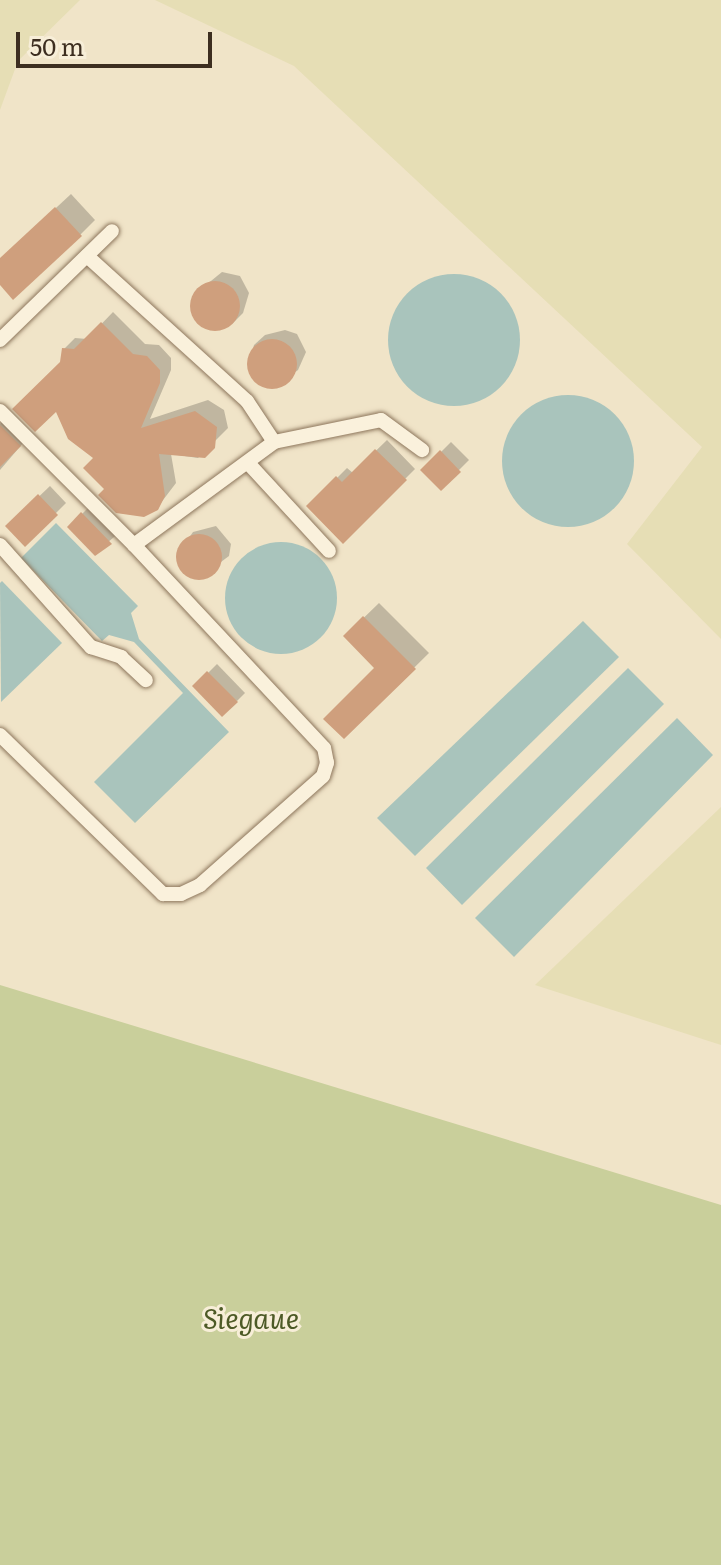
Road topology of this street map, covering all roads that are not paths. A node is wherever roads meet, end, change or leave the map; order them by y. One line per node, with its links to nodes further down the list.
1 (112, 231): 2 (lane)
2 (87, 256): 3 (lane); 5 (lane)
3 (0, 340)
4 (0, 411): 9 (lane)
5 (274, 442): 6 (lane); 7 (lane)
6 (422, 450)
7 (249, 464): 9 (lane); 10 (lane)
8 (0, 545): 11 (lane)
9 (134, 545): 12 (lane)
10 (329, 551)
11 (146, 680)
12 (0, 735)

